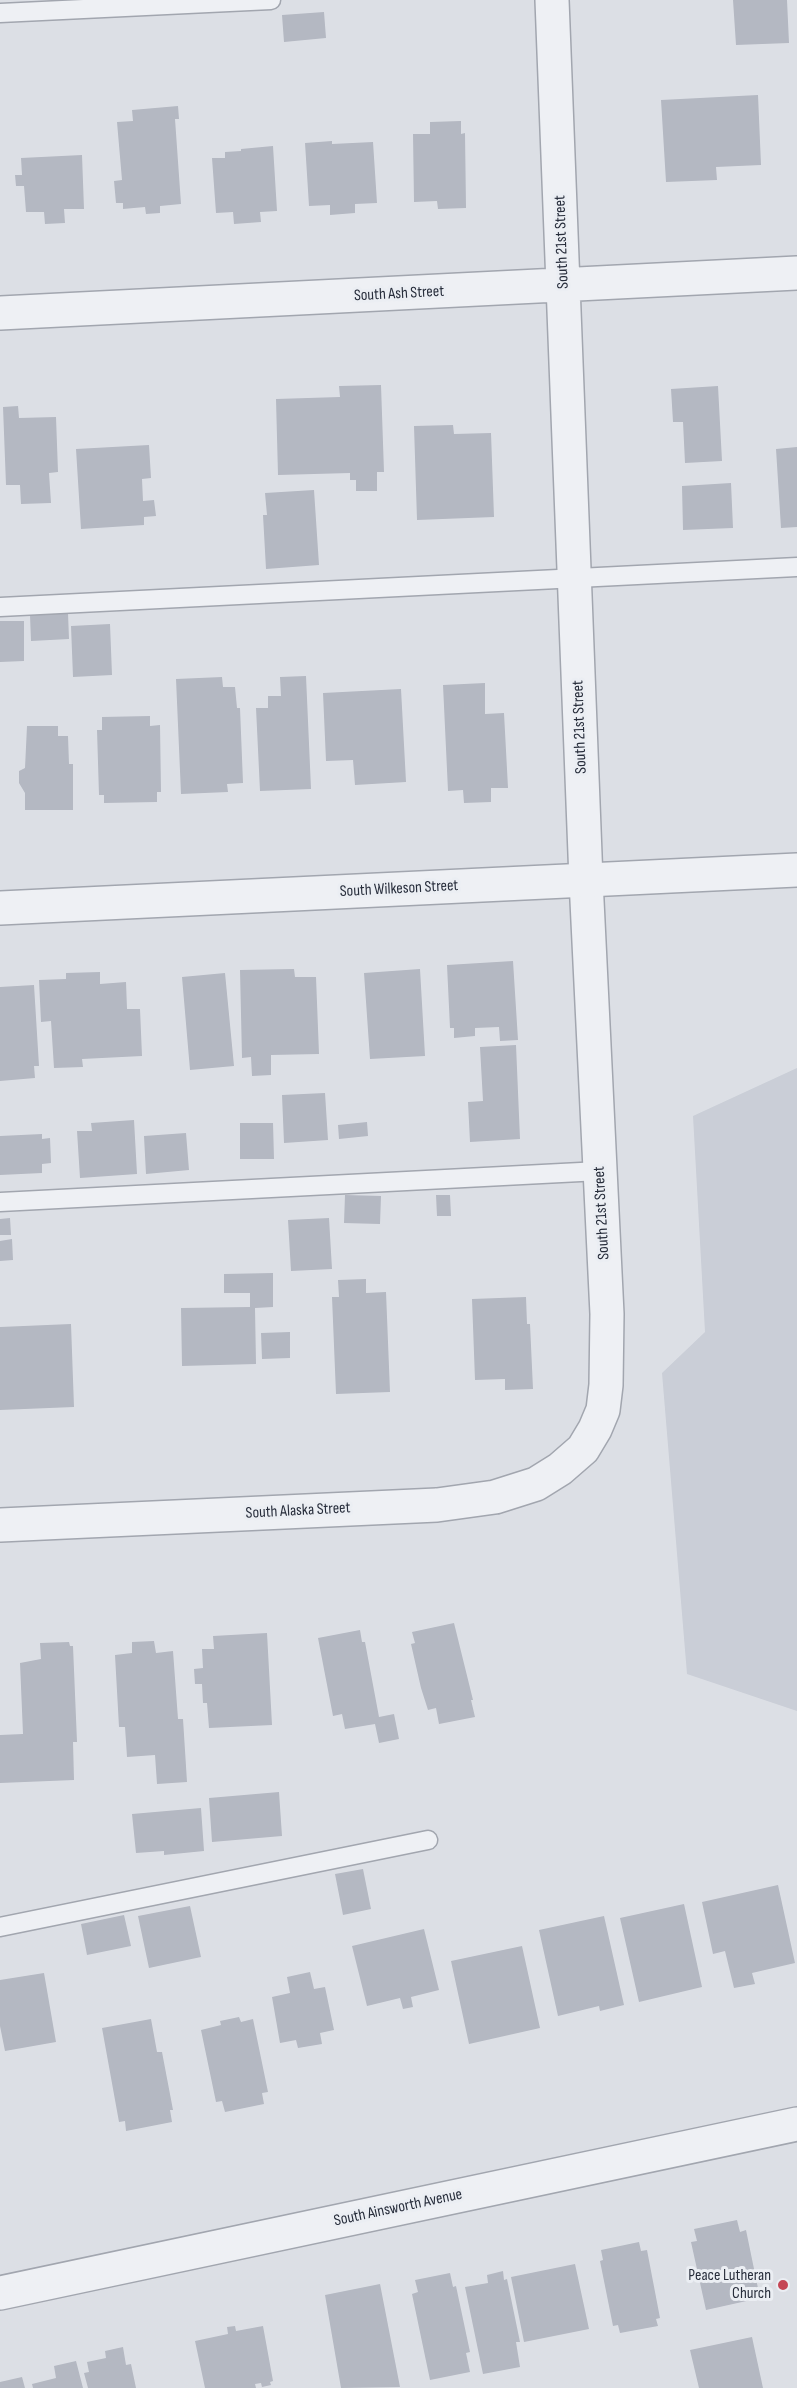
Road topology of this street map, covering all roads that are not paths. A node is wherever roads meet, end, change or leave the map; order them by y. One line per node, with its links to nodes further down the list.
1 (271, 0): 3 (lane)
2 (552, 0): 5 (street, South 21st Street)
3 (0, 13)
4 (797, 273): 5 (street, South Ash Street)
5 (564, 286): 6 (street, South Ash Street); 8 (street, South 21st Street)
6 (0, 313)
7 (797, 567): 8 (lane)
8 (575, 580): 9 (lane); 11 (street, South 21st Street)
9 (0, 607)
10 (797, 870): 11 (street, South Wilkeson Street)
11 (586, 880): 12 (street, South Wilkeson Street); 13 (street, South 21st Street)
12 (0, 908)
13 (600, 1171): 14 (lane); 15 (street, South 21st Street)
14 (0, 1202)
15 (583, 1449): 16 (street, South Alaska Street)
16 (0, 1525)
17 (428, 1840): 18 (lane)
18 (0, 1927)
19 (797, 2124): 20 (street, South Ainsworth Avenue)
20 (0, 2293)

